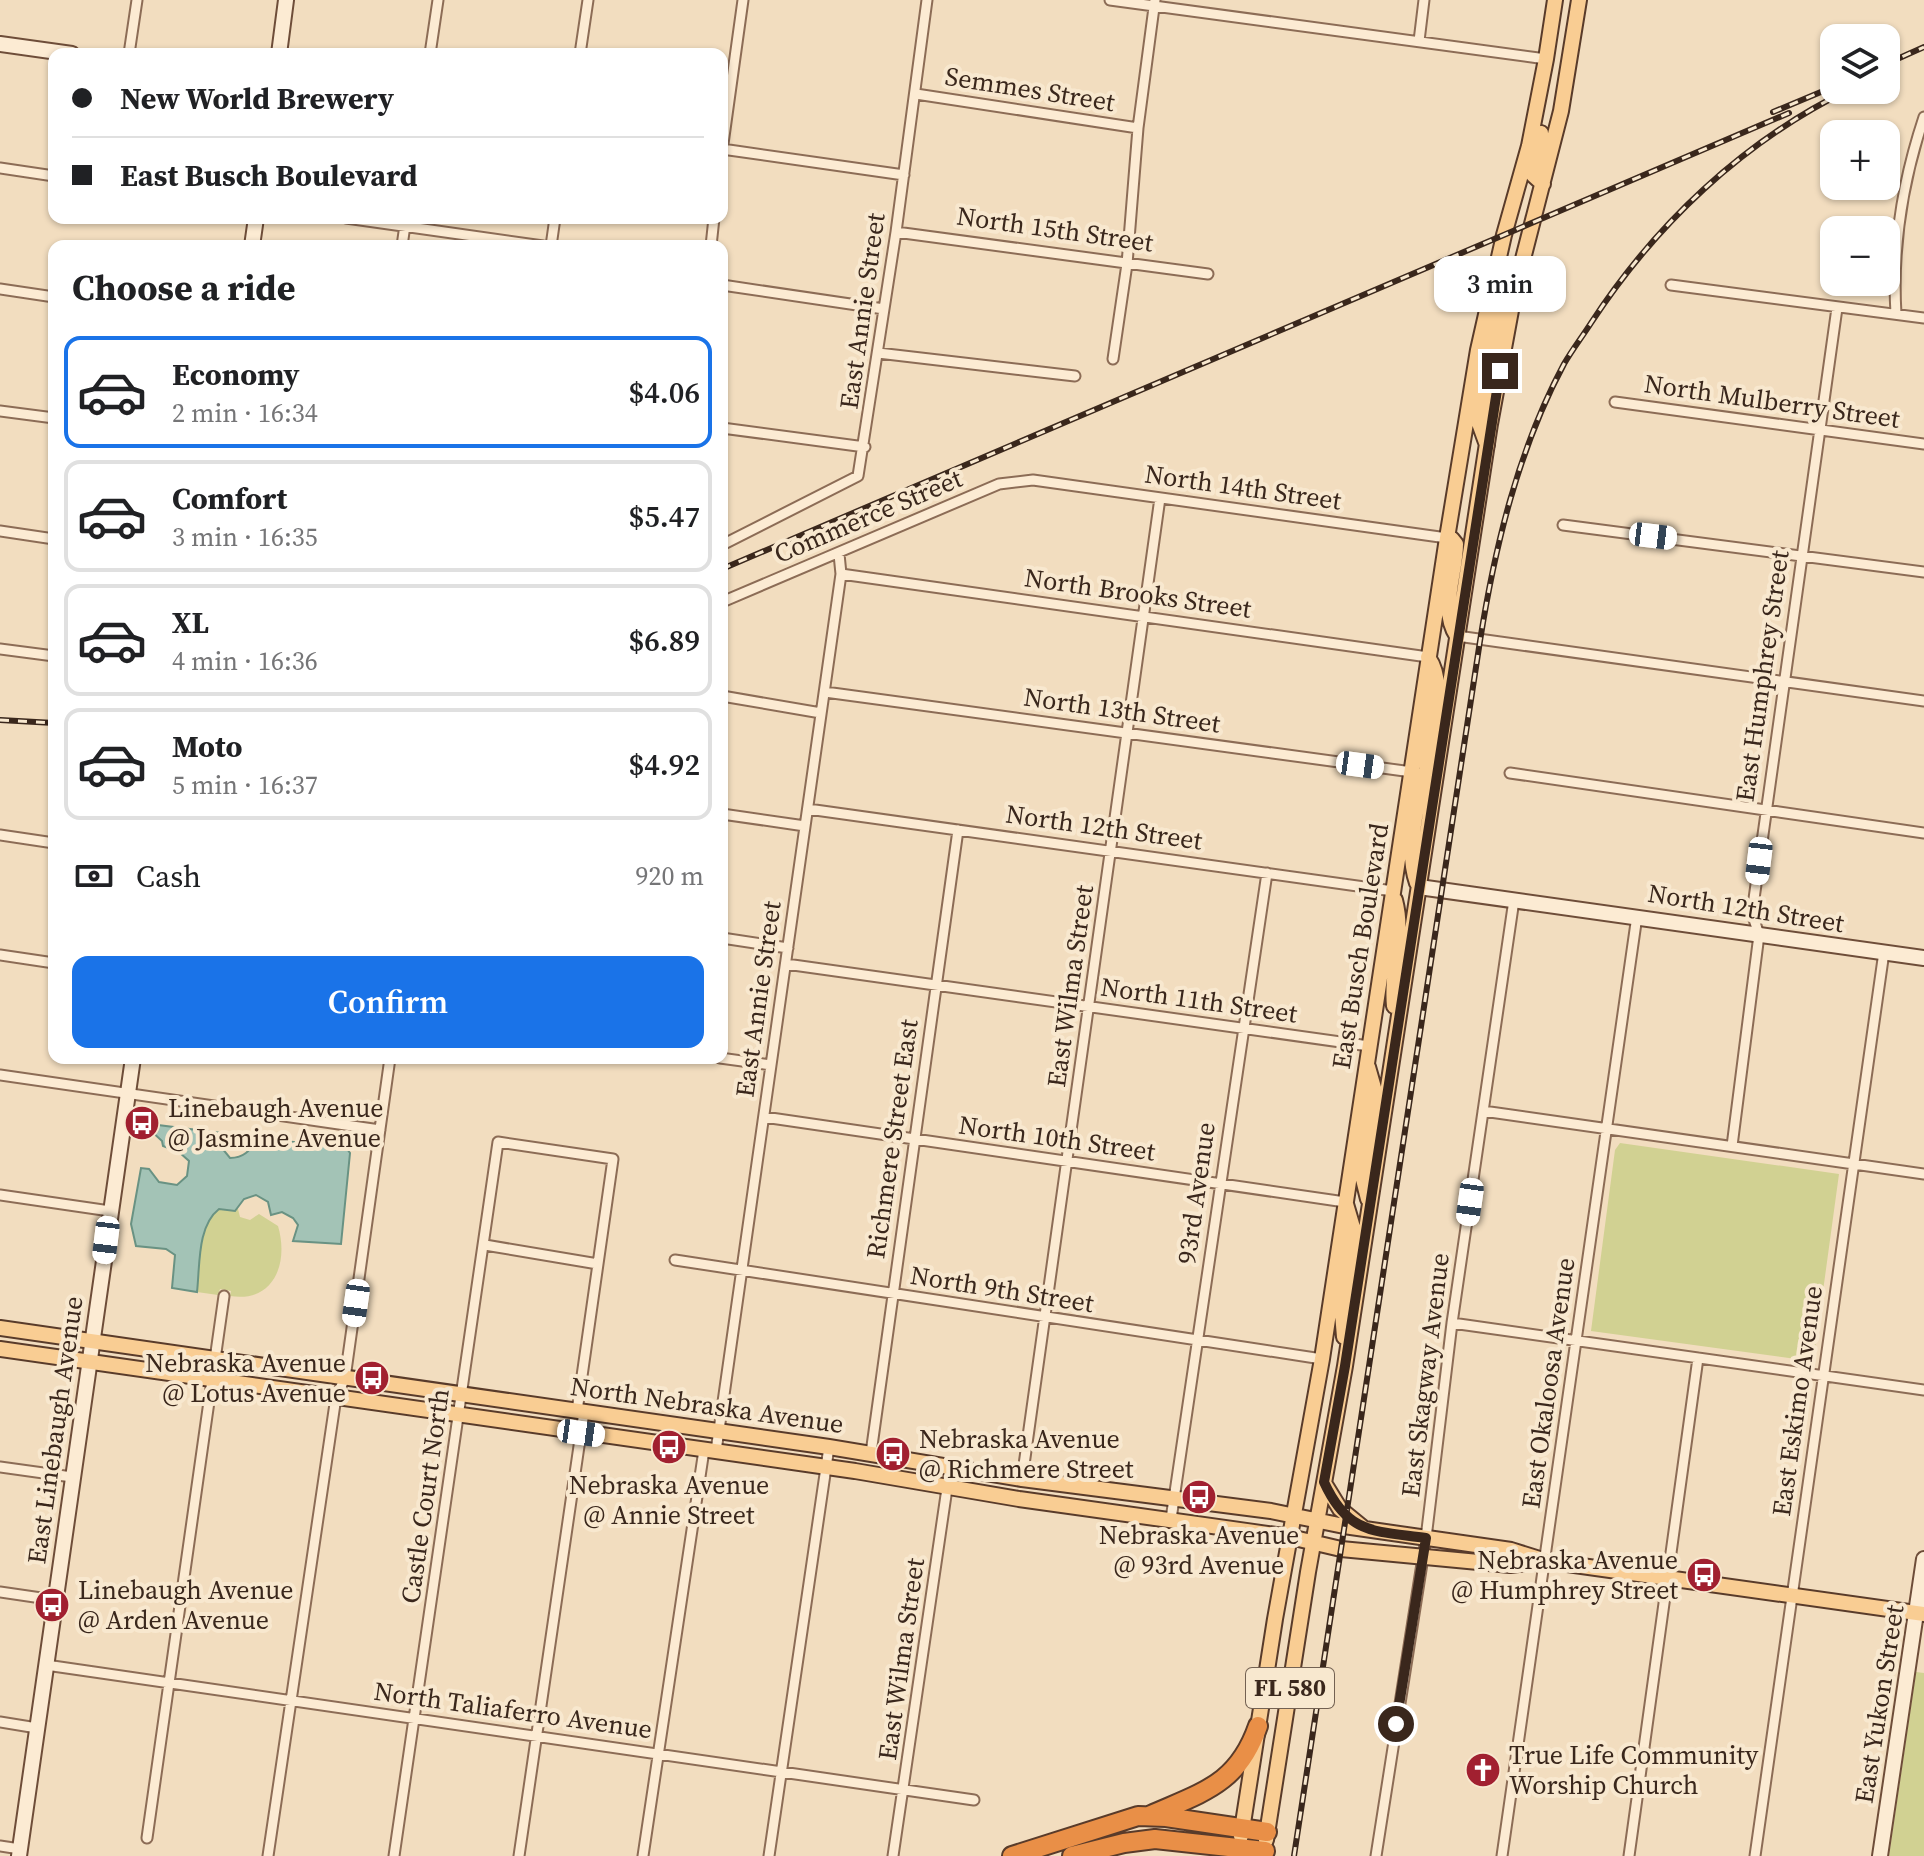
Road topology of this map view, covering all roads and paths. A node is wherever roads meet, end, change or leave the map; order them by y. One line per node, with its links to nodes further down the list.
1 (137, 0): 14 (street)
2 (286, 0): 15 (street)
3 (438, 0): 16 (street)
4 (588, 0): 17 (street)
5 (743, 0): 22 (street)
6 (927, 0): 21 (street, East Annie Street)
7 (1110, 0): 11 (street)
8 (1424, 0): 12 (street)
9 (1555, 0): 19 (main road, East Busch Boulevard / FL 580)
10 (1579, 0): 29 (main road, East Busch Boulevard / FL 580)
11 (1154, 3): 12 (street); 24 (street)
12 (1419, 41): 19 (street)
13 (0, 44): 18 (street)
14 (130, 48)
15 (280, 48)
16 (431, 48)
17 (581, 48)
18 (48, 51)
19 (1546, 59): 20 (main road, East Busch Boulevard / FL 580)
20 (1541, 87): 29 (main road); 38 (main road, East Busch Boulevard / FL 580)
21 (916, 94): 24 (street, Semmes Street); 28 (street, East Annie Street)
22 (728, 107)
23 (1924, 117): 42 (street)
24 (1138, 128): 33 (street)
25 (728, 151): 28 (street)
26 (0, 168): 27 (street)
27 (48, 175)
28 (904, 175): 31 (street, East Annie Street)
29 (1543, 184): 53 (main road, East Busch Boulevard / FL 580)
30 (416, 224): 32 (street)
31 (896, 232): 33 (street, North 15th Street); 41 (street, East Annie Street)
32 (508, 240)
33 (1127, 264): 34 (street, North 15th Street); 45 (street)
34 (1208, 274)
35 (1671, 285): 40 (street)
36 (728, 286): 41 (street)
37 (0, 289): 39 (street)
38 (1492, 289): 53 (main road); 60 (main road, East Busch Boulevard / FL 580)
39 (48, 296)
40 (1837, 308): 42 (street); 51 (street, East Humphrey Street)
41 (884, 309): 44 (street, East Annie Street)
42 (1896, 314): 43 (street)
43 (1924, 318)
44 (878, 353): 46 (street); 54 (street, East Annie Street)
45 (1113, 359)
46 (1075, 376)
47 (1615, 402): 51 (street, North Mulberry Street)
48 (0, 411): 49 (street)
49 (48, 417)
50 (728, 429): 54 (street)
51 (1820, 429): 52 (street, North Mulberry Street); 63 (street, East Humphrey Street)
52 (1924, 444)
53 (1487, 445): 68 (main road, East Busch Boulevard / FL 580)
54 (865, 447): 61 (street, East Annie Street)
55 (1033, 480): 56 (street, North 14th Street); 62 (street, Commerce Street)
56 (1160, 498): 60 (street, North 14th Street); 67 (street, East Wilma Street)
57 (1563, 525): 63 (street)
58 (0, 531): 59 (street)
59 (48, 538)
60 (1447, 538): 68 (main road); 71 (main road, East Busch Boulevard / FL 580)
61 (728, 542)
62 (839, 554): 65 (street, East Annie Street); 66 (street, Commerce Street)
63 (1801, 556): 64 (street); 72 (street, East Humphrey Street)
64 (1924, 572)
65 (841, 574): 67 (street, North Brooks Street); 73 (street, East Annie Street)
66 (728, 600)
67 (1144, 615): 71 (street, North Brooks Street); 77 (street, East Wilma Street)
68 (1457, 636): 72 (street); 80 (main road, East Busch Boulevard / FL 580)
69 (0, 649): 70 (street)
70 (48, 655)
71 (1428, 657): 78 (main road, East Busch Boulevard / FL 580); 80 (main road)
72 (1784, 683): 75 (street); 82 (street, East Humphrey Street)
73 (825, 692): 76 (street, East Annie Street); 77 (street, North 13th Street)
74 (728, 697): 76 (street)
75 (1924, 701)
76 (821, 713): 81 (street, East Annie Street)
77 (1127, 732): 78 (street, North 13th Street); 89 (street, East Wilma Street)
78 (1412, 772): 91 (main road); 92 (main road, East Busch Boulevard / FL 580)
79 (1510, 773): 82 (street)
80 (1432, 798): 91 (main road, East Busch Boulevard / FL 580)
81 (808, 809): 84 (street, East Annie Street); 85 (street, North 12th Street)
82 (1766, 809): 86 (street); 95 (street, East Humphrey Street)
83 (728, 815): 84 (street)
84 (805, 826): 97 (street, East Annie Street)
85 (958, 830): 89 (street, North 12th Street); 103 (street, Richmere Street East)
86 (1924, 833)
87 (0, 835): 88 (street)
88 (48, 842)
89 (1111, 852): 90 (street, North 12th Street); 104 (street, East Wilma Street)
90 (1267, 873): 92 (street, North 12th Street); 106 (street, 93rd Avenue)
91 (1419, 887): 93 (street, North 12th Street); 105 (main road, East Busch Boulevard / FL 580)
92 (1393, 891): 105 (main road); 107 (main road, East Busch Boulevard / FL 580)
93 (1514, 900): 94 (street, North 12th Street); 115 (street, East Skagway Avenue)
94 (1637, 916): 95 (street, North 12th Street); 117 (street, East Okaloosa Avenue)
95 (1759, 935): 98 (street, North 12th Street); 120 (street, East Humphrey Street)
96 (728, 939): 97 (street)
97 (788, 948): 102 (street, East Annie Street)
98 (1884, 952): 100 (street, North 12th Street); 122 (street, East Eskimo Avenue)
99 (0, 955): 101 (street)
100 (1924, 958)
101 (48, 962)
102 (786, 964): 103 (street, North 11th Street); 112 (street, East Annie Street)
103 (936, 985): 104 (street, North 11th Street); 119 (street, Richmere Street East)
104 (1088, 1007): 106 (street, North 11th Street); 121 (street, East Wilma Street)
105 (1396, 1026): 127 (main road, East Busch Boulevard / FL 580)
106 (1242, 1028): 107 (street, North 11th Street); 124 (street, 93rd Avenue)
107 (1369, 1046): 109 (main road, East Busch Boulevard / FL 580)
108 (728, 1059): 112 (street)
109 (1366, 1062): 126 (main road, East Busch Boulevard / FL 580); 127 (main road)
110 (132, 1064): 114 (street, East Linebaugh Avenue)
111 (389, 1064): 118 (street)
112 (771, 1065): 116 (street, East Annie Street)
113 (0, 1075): 114 (street)
114 (128, 1093): 118 (street); 128 (street, East Linebaugh Avenue)
115 (1483, 1111): 117 (street); 136 (street, East Skagway Avenue)
116 (764, 1117): 119 (street, North 10th Street); 132 (street, East Annie Street)
117 (1606, 1129): 120 (street); 139 (street, East Okaloosa Avenue)
118 (380, 1130): 148 (street)
119 (914, 1141): 121 (street, North 10th Street); 133 (street, Richmere Street East)
120 (1732, 1146): 122 (street)
121 (1067, 1162): 124 (street, North 10th Street); 135 (street, East Wilma Street)
122 (1853, 1163): 123 (street); 147 (street, East Eskimo Avenue)
123 (1924, 1174)
124 (1220, 1183): 126 (street, North 10th Street); 138 (street, 93rd Avenue)
125 (0, 1195): 128 (street)
126 (1345, 1202): 144 (main road, East Busch Boulevard / FL 580); 146 (main road)
127 (1370, 1204): 146 (main road, East Busch Boulevard / FL 580)
128 (110, 1211): 140 (street, East Linebaugh Avenue)
129 (485, 1245): 131 (street); 131 (street, Castle Court North); 151 (street, Castle Court North)
130 (675, 1260): 132 (street, North 9th Street)
131 (598, 1264): 153 (street)
132 (742, 1271): 133 (street, North 9th Street); 155 (street, East Annie Street)
133 (892, 1295): 135 (street, North 9th Street); 159 (street, Richmere Street East)
134 (224, 1296): 143 (street)
135 (1043, 1318): 138 (street, North 9th Street); 164 (street, East Wilma Street)
136 (1452, 1323): 139 (street); 175 (street, East Skagway Avenue)
137 (0, 1328): 140 (main road, North Nebraska Avenue)
138 (1197, 1341): 144 (street, North 9th Street); 168 (street, 93rd Avenue)
139 (1576, 1341): 142 (street); 179 (street, East Okaloosa Avenue)
140 (94, 1342): 143 (main road, North Nebraska Avenue); 145 (street, East Linebaugh Avenue)
141 (0, 1349): 145 (main road, North Nebraska Avenue)
142 (1698, 1358): 147 (street); 180 (street)
143 (215, 1359): 148 (main road, North Nebraska Avenue); 149 (street)
144 (1322, 1359): 170 (main road, East Busch Boulevard / FL 580)
145 (91, 1362): 149 (main road, North Nebraska Avenue); 163 (street, East Linebaugh Avenue)
146 (1345, 1366): 165 (main road, East Busch Boulevard / FL 580)
147 (1822, 1375): 150 (street); 182 (street, East Eskimo Avenue)
148 (345, 1378): 151 (main road, North Nebraska Avenue); 152 (street)
149 (212, 1380): 152 (main road, North Nebraska Avenue); 186 (street)
150 (1924, 1390)
151 (462, 1394): 153 (main road, North Nebraska Avenue); 154 (street, Castle Court North)
152 (336, 1397): 154 (main road, North Nebraska Avenue); 187 (street)
153 (580, 1411): 155 (main road, North Nebraska Avenue); 156 (street)
154 (458, 1415): 156 (main road, North Nebraska Avenue); 188 (street, Castle Court North)
155 (719, 1431): 157 (main road, North Nebraska Avenue); 158 (street, East Annie Street)
156 (581, 1433): 158 (main road, North Nebraska Avenue); 192 (street)
157 (829, 1447): 159 (main road, North Nebraska Avenue); 161 (street)
158 (710, 1450): 161 (main road, North Nebraska Avenue); 193 (street, East Annie Street)
159 (871, 1453): 162 (main road, North Nebraska Avenue)
160 (0, 1467): 163 (street)
161 (827, 1467): 166 (main road, North Nebraska Avenue); 194 (street)
162 (950, 1468): 164 (main road, North Nebraska Avenue); 166 (street, East Wilma Street)
163 (72, 1477): 183 (street, East Linebaugh Avenue)
164 (1022, 1479): 167 (main road, North Nebraska Avenue)
165 (1324, 1482): 172 (main road, East Busch Boulevard / FL 580); 173 (main road)
166 (948, 1487): 169 (main road, North Nebraska Avenue); 195 (street, East Wilma Street)
167 (1104, 1489): 168 (main road, North Nebraska Avenue); 169 (main road)
168 (1175, 1497): 170 (main road, North Nebraska Avenue); 171 (street, 93rd Avenue)
169 (1043, 1502): 171 (main road, North Nebraska Avenue)
170 (1294, 1515): 172 (main road, North Nebraska Avenue); 174 (main road, East Busch Boulevard / FL 580)
171 (1171, 1519): 174 (main road, North Nebraska Avenue)
172 (1317, 1521): 173 (main road, North Nebraska Avenue); 176 (main road, East Busch Boulevard / FL 580)
173 (1367, 1530): 175 (main road, North Nebraska Avenue)
174 (1290, 1537): 176 (main road, North Nebraska Avenue); 190 (main road, East Busch Boulevard / FL 580)
175 (1426, 1538): 177 (street, East Skagway Avenue); 179 (main road, North Nebraska Avenue)
176 (1313, 1543): 177 (main road, North Nebraska Avenue); 201 (main road, East Busch Boulevard / FL 580)
177 (1422, 1558): 179 (main road, North Nebraska Avenue); 212 (street, East Skagway Avenue)
178 (1924, 1559): 184 (street, East Yukon Street)
179 (1546, 1561): 180 (main road, North Nebraska Avenue); 213 (street, East Okaloosa Avenue)
180 (1670, 1577): 182 (main road, North Nebraska Avenue); 214 (street)
181 (0, 1592): 183 (street)
182 (1793, 1595): 184 (main road, North Nebraska Avenue); 215 (street, East Eskimo Avenue)
183 (55, 1600): 185 (street, East Linebaugh Avenue)
184 (1921, 1613): 216 (street, East Yukon Street)
185 (46, 1665): 186 (street, North Taliaferro Avenue); 191 (street, East Linebaugh Avenue)
186 (169, 1683): 187 (street, North Taliaferro Avenue); 199 (street)
187 (291, 1701): 188 (street, North Taliaferro Avenue); 204 (street)
188 (414, 1718): 192 (street, North Taliaferro Avenue); 205 (street, Castle Court North)
189 (0, 1722): 191 (street)
190 (1258, 1726): 197 (highway); 198 (main road, East Busch Boulevard / FL 580)
191 (37, 1728): 202 (street, East Linebaugh Avenue)
192 (536, 1736): 193 (street, North Taliaferro Avenue); 206 (street)
193 (659, 1753): 194 (street, North Taliaferro Avenue); 207 (street, East Annie Street)
194 (781, 1771): 195 (street, North Taliaferro Avenue); 208 (street)
195 (904, 1789): 196 (street, North Taliaferro Avenue); 209 (street, East Wilma Street)
196 (974, 1800)
197 (1149, 1816): 198 (highway); 210 (highway)
198 (1242, 1829): 201 (highway); 203 (main road, East Busch Boulevard / FL 580)
199 (147, 1838)
200 (0, 1846): 202 (street)
201 (1265, 1846): 203 (highway)
202 (19, 1852)
203 (1238, 1852): 211 (highway)
204 (268, 1856)
205 (394, 1856)
206 (519, 1856)
207 (643, 1856)
208 (769, 1856)
209 (893, 1856)
210 (1012, 1856)
211 (1072, 1856)
212 (1376, 1856)
213 (1502, 1856)
214 (1629, 1856)
215 (1755, 1856)
216 (1880, 1856)

